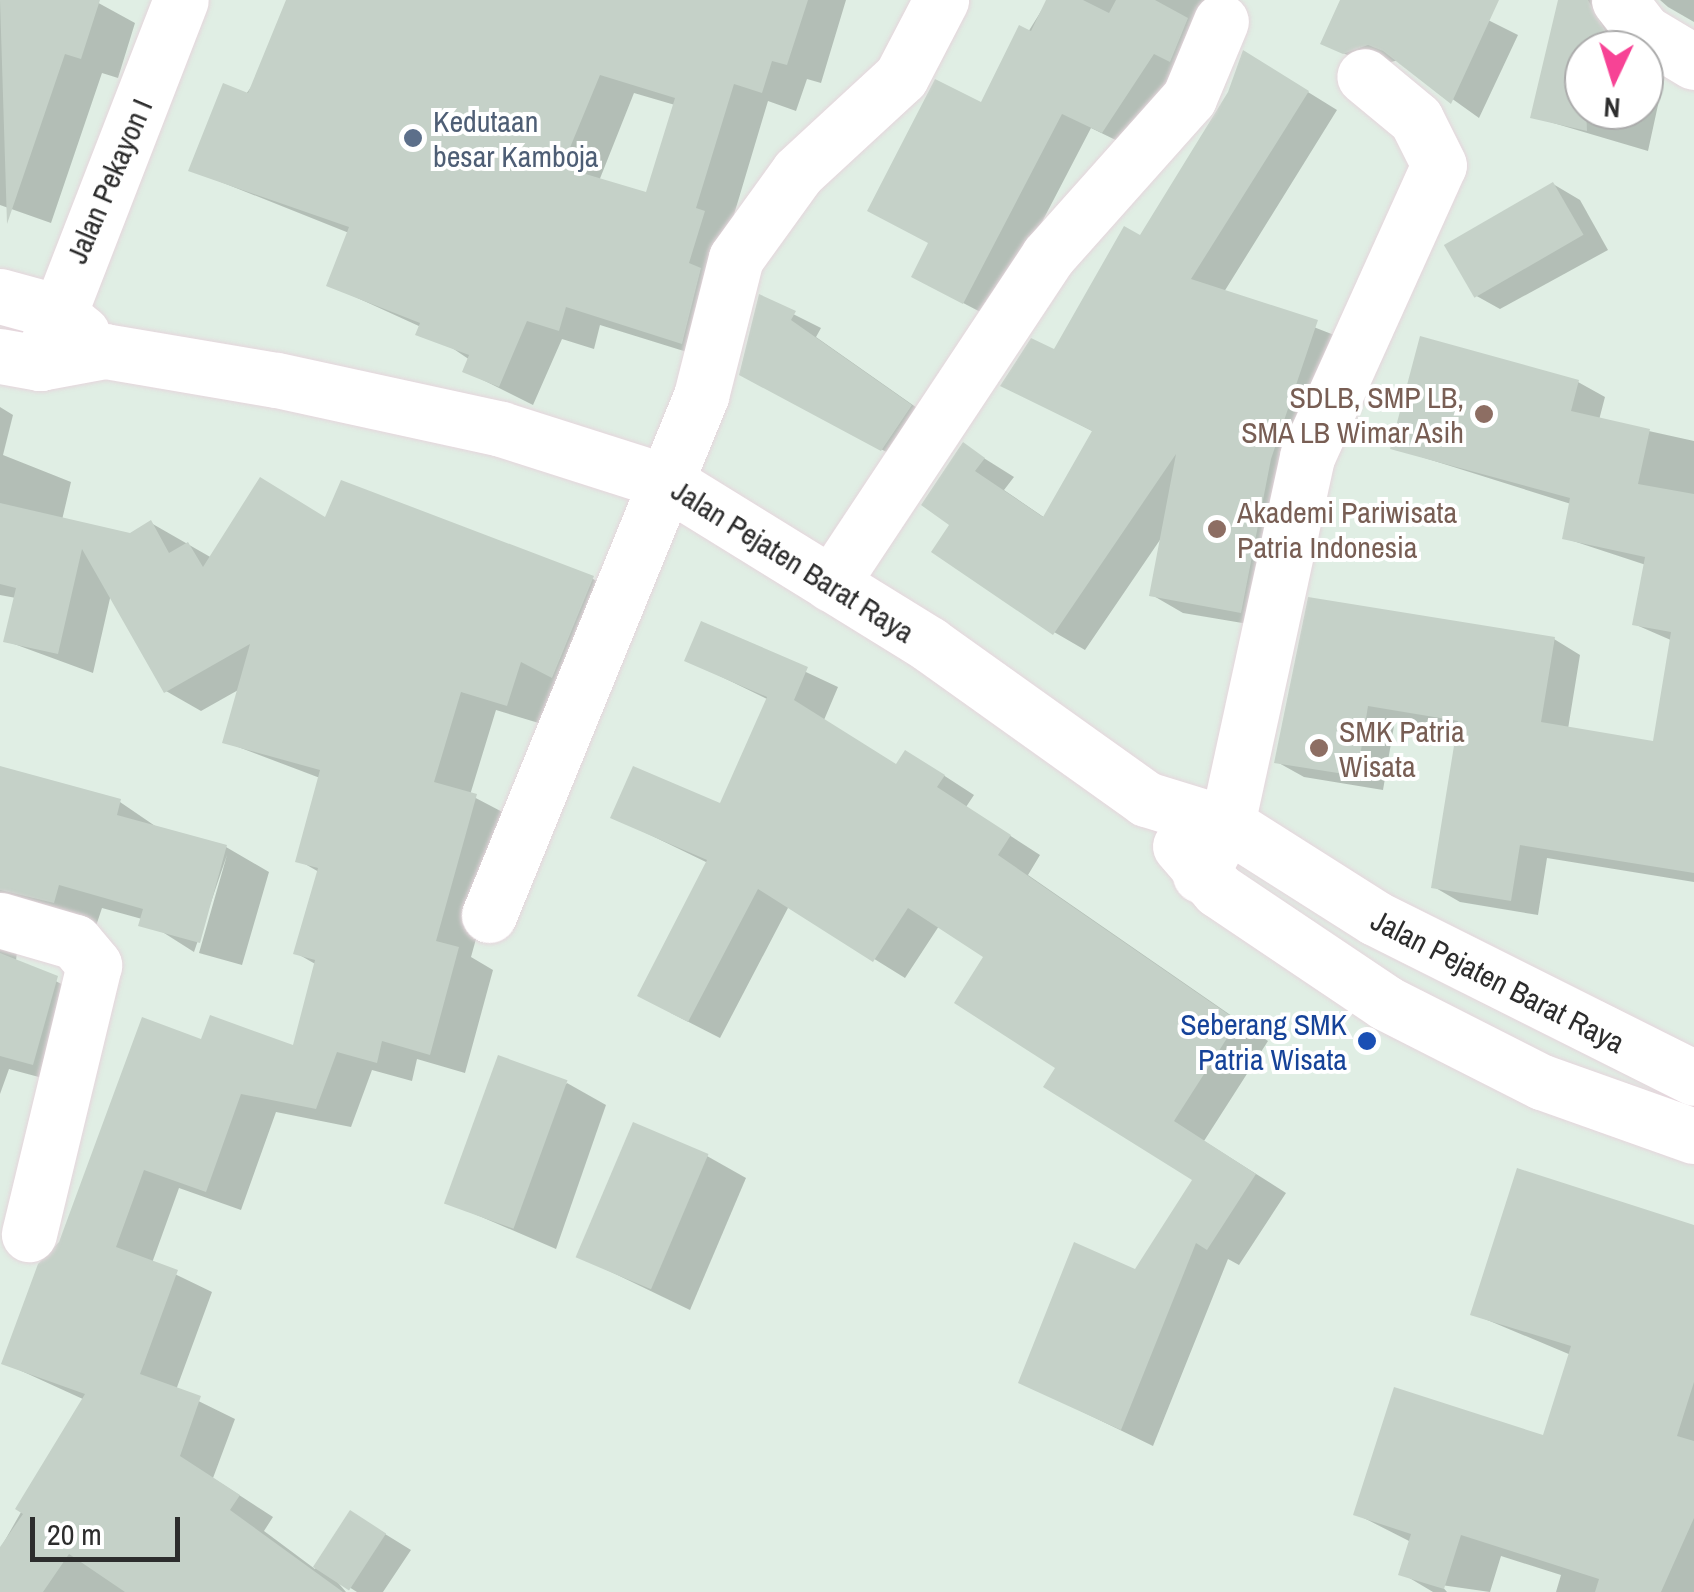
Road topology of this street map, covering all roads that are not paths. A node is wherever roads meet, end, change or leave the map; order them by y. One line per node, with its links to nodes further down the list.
1 (181, 0): 8 (street, Jalan Pekayon I)
2 (941, 0): 11 (street)
3 (1619, 0): 5 (street)
4 (1222, 21): 12 (street)
5 (1694, 62)
6 (1364, 76): 14 (street)
7 (0, 296): 8 (street, Jalan Pejaten Barat Raya)
8 (55, 311): 9 (street, Jalan Pejaten Barat Raya); 10 (street, Jalan Pekayon I)
9 (105, 351): 10 (street, Jalan Pejaten Barat Raya); 11 (street, Jalan Pejaten Barat Raya)
10 (20, 360)
11 (668, 482): 12 (street, Jalan Pejaten Barat Raya); 16 (street)
12 (831, 584): 13 (street, Jalan Pejaten Barat Raya)
13 (1146, 799): 14 (street, Jalan Pejaten Barat Raya); 15 (street, Jalan Pejaten Barat Raya)
14 (1227, 824): 15 (street); 18 (street, Jalan Pejaten Barat Raya)
15 (1200, 875): 19 (street, Jalan Pejaten Barat Raya)
16 (489, 915)
17 (0, 920): 20 (street)
18 (1694, 1078)
19 (1694, 1136)
20 (29, 1234)

